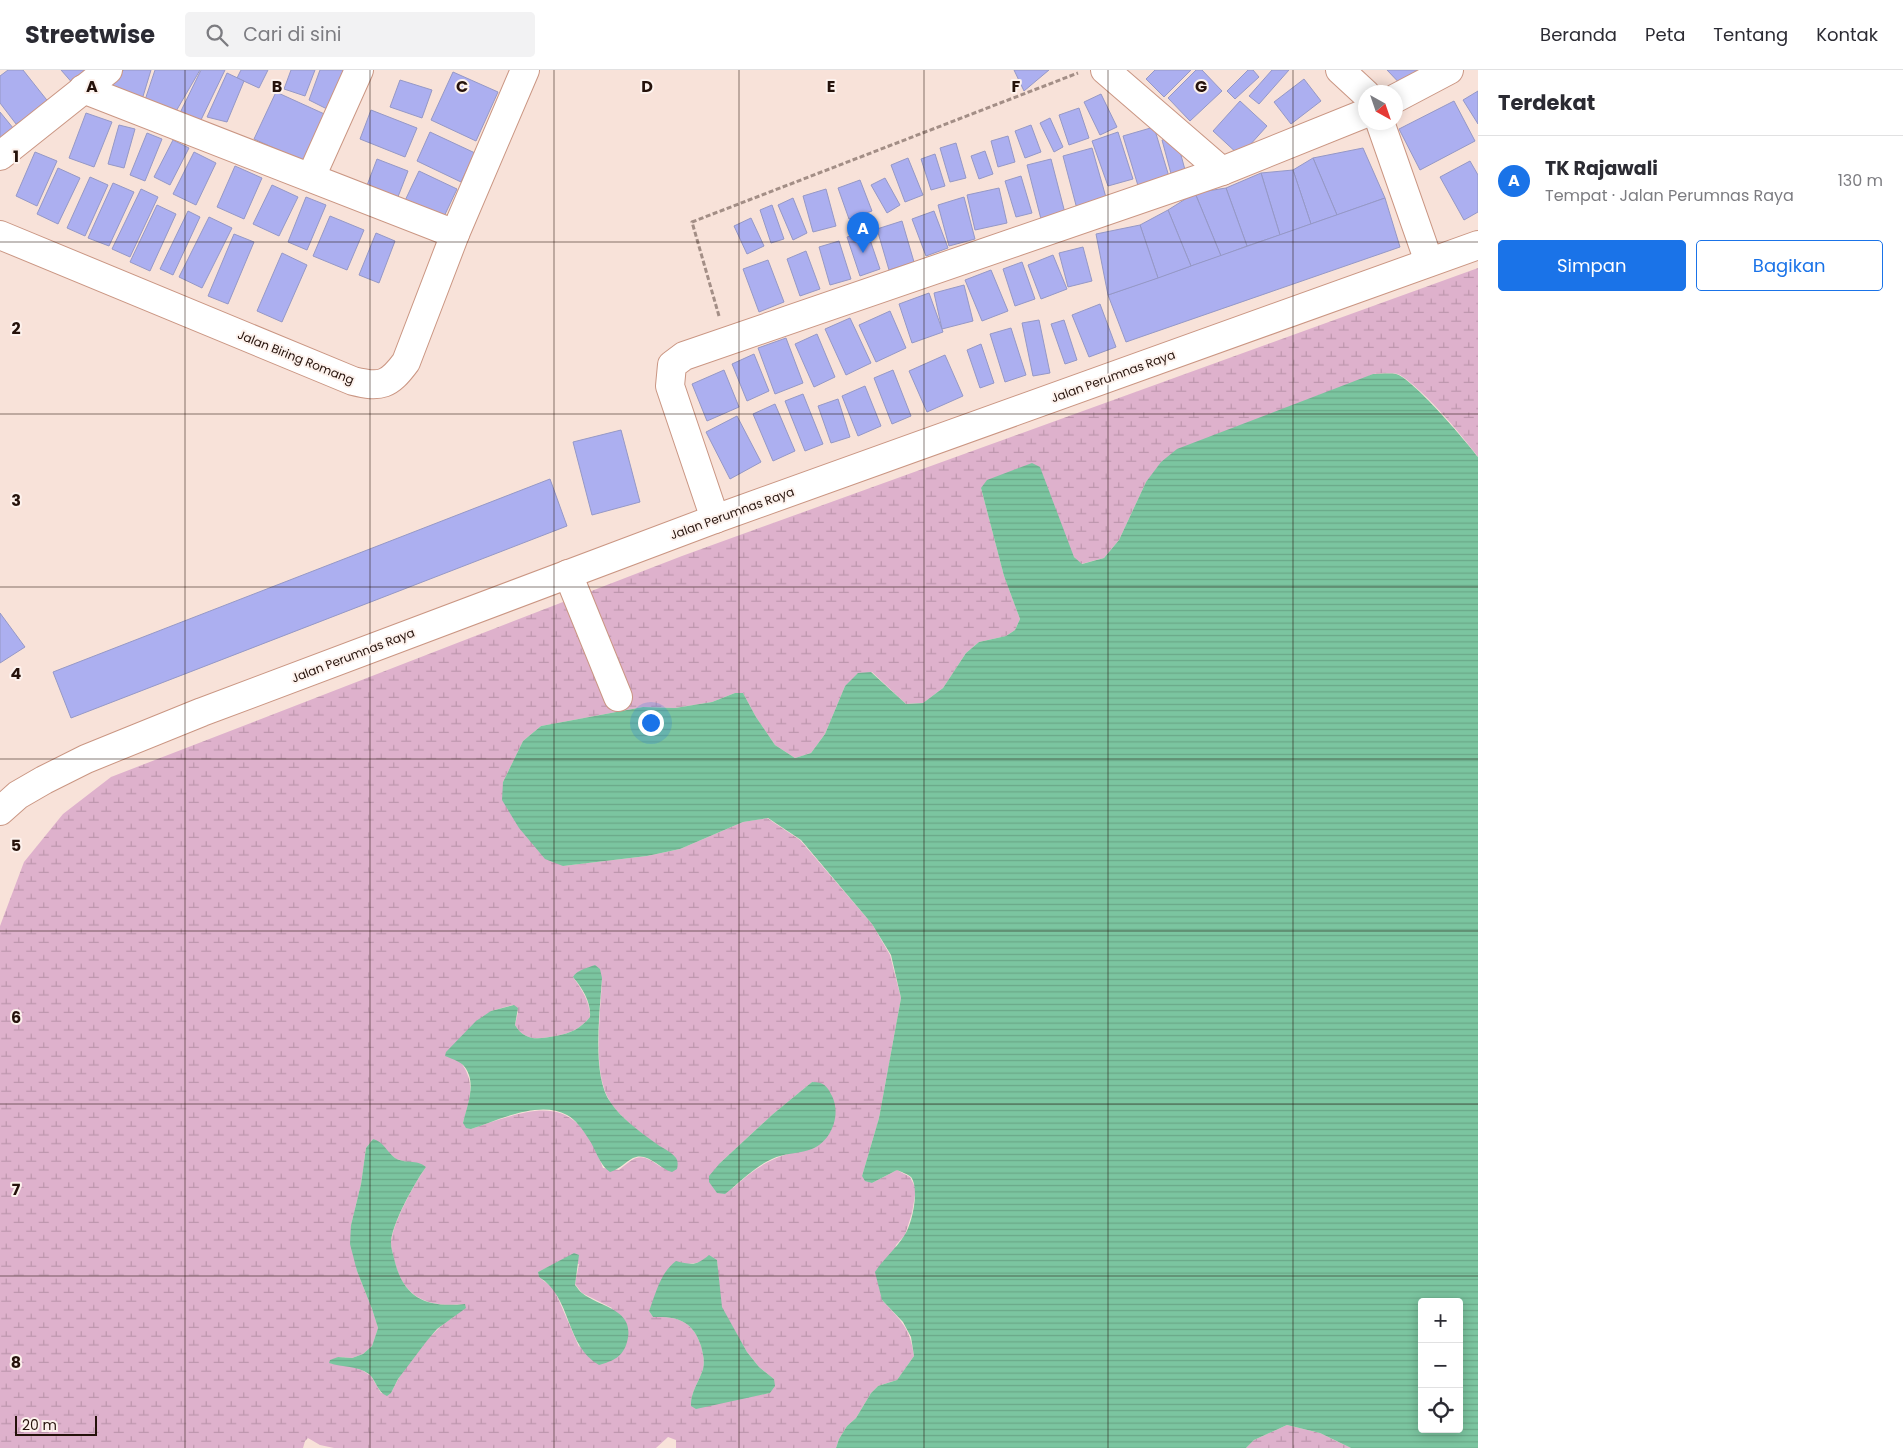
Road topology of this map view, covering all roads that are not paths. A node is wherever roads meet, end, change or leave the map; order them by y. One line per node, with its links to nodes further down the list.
1 (108, 70): 8 (street)
2 (359, 70): 14 (street)
3 (525, 70): 15 (street, Jalan Biring Romang)
4 (1105, 70): 13 (street)
5 (1340, 70): 7 (street)
6 (1449, 70): 9 (street)
7 (1358, 87)
8 (83, 89): 12 (street); 14 (street)
9 (1403, 94)
10 (1358, 116): 13 (street)
11 (1383, 130): 18 (street)
12 (0, 156)
13 (1222, 171): 19 (street)
14 (311, 177): 15 (street)
15 (455, 234): 16 (street, Jalan Biring Romang)
16 (0, 235)
17 (1478, 245): 18 (street, Jalan Perumnas Raya)
18 (1429, 262): 19 (street, Jalan Perumnas Raya)
19 (715, 519): 20 (street, Jalan Perumnas Raya)
20 (568, 574): 21 (street); 22 (street, Jalan Perumnas Raya)
21 (618, 697)
22 (0, 811)

